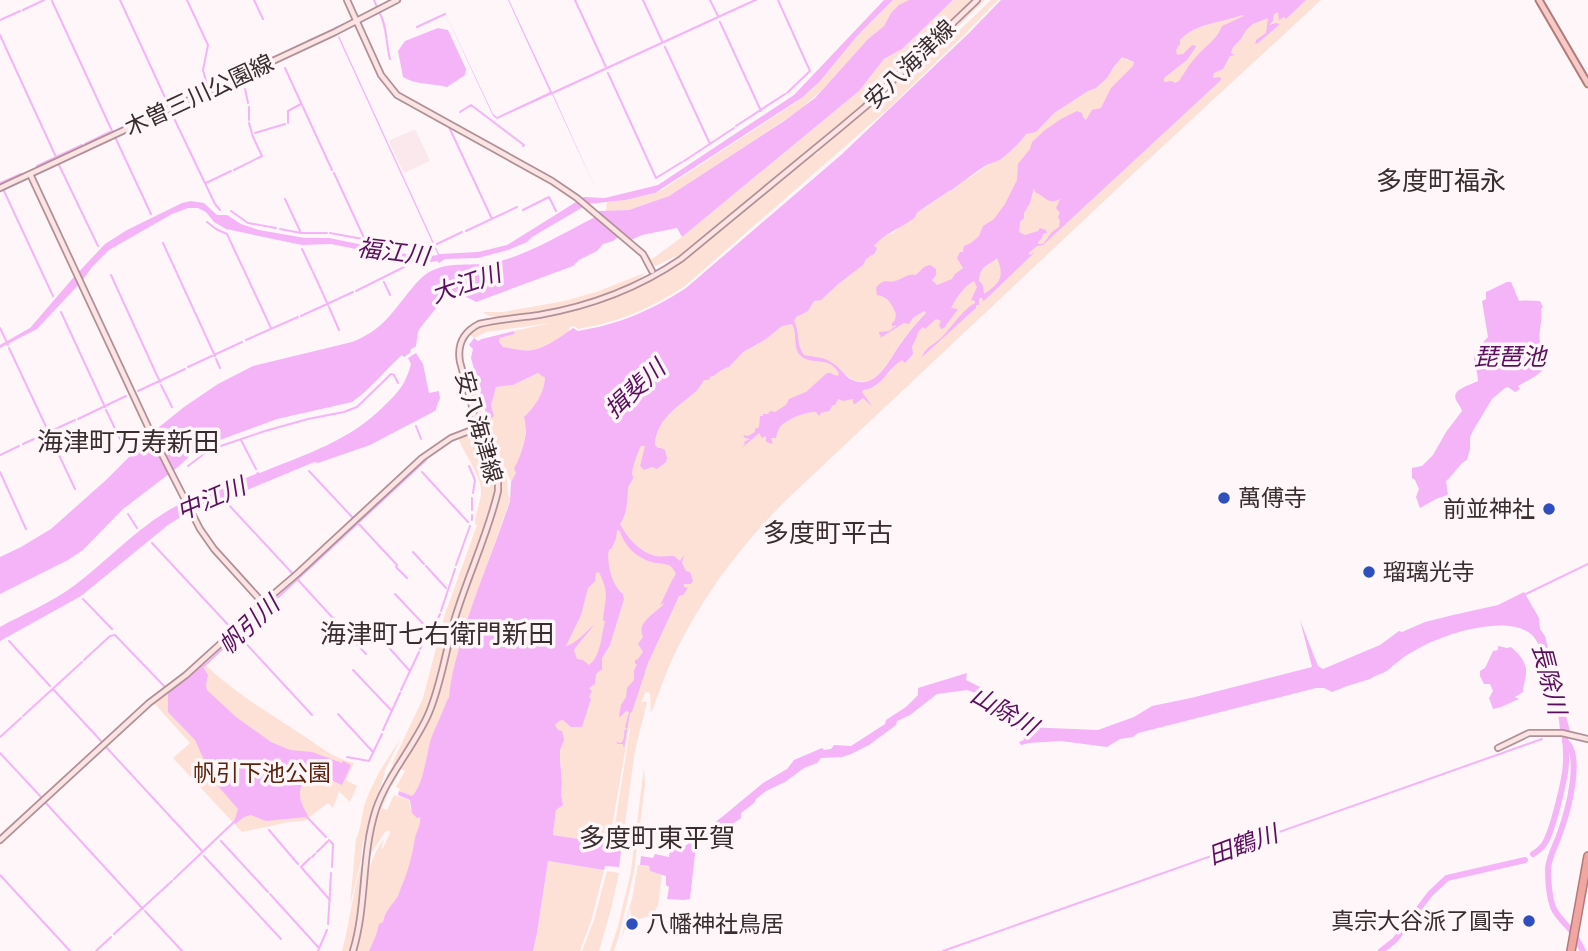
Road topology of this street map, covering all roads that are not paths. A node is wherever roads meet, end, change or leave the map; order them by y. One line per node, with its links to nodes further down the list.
1 (347, 0): 5 (main road)
2 (397, 0): 5 (main road, 木曽三川公園線)
3 (977, 0): 10 (main road, 安八海津線)
4 (1539, 0): 6 (main road)
5 (357, 22): 7 (main road, 木曽三川公園線); 9 (main road)
6 (1588, 83)
7 (30, 174): 8 (main road, 木曽三川公園線); 11 (main road)
8 (0, 188)
9 (652, 271)
10 (477, 428): 11 (main road); 16 (main road, 安八海津線)
11 (264, 603): 14 (main road)
12 (1588, 739): 13 (main road)
13 (1498, 748)
14 (0, 840)
15 (1588, 856): 17 (highway)
16 (353, 951)
17 (1571, 951)

